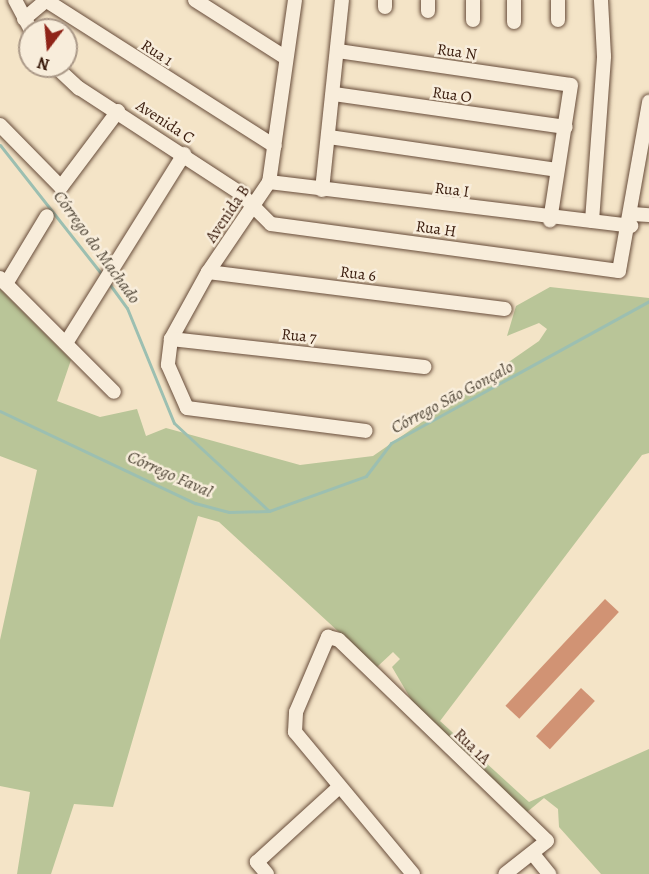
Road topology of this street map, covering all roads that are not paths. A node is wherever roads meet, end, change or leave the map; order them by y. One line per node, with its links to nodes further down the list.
1 (15, 0): 10 (street)
2 (195, 0): 16 (street)
3 (295, 0): 16 (street, Avenida B)
4 (342, 0): 15 (street)
5 (473, 0): 12 (street)
6 (514, 0): 14 (street)
7 (558, 0): 13 (street)
8 (601, 0): 34 (street)
9 (47, 1): 11 (street, Rua 1); 24 (street, Rua 1)
10 (24, 18)
11 (33, 18)
12 (473, 20)
13 (558, 20)
14 (514, 22)
15 (338, 51): 18 (street); 22 (street, Rua N)
16 (286, 58): 24 (street, Avenida B)
17 (72, 78): 20 (street, Avenida C)
18 (334, 94): 22 (street, Rua O); 23 (street)
19 (649, 102): 33 (street)
20 (118, 111): 21 (street); 25 (street, Avenida C)
21 (0, 125)
22 (566, 128): 26 (street)
23 (330, 137): 26 (street); 28 (street)
24 (275, 146): 27 (street, Avenida B)
25 (184, 154): 29 (street, Avenida C); 39 (street)
26 (557, 170): 32 (street)
27 (269, 182): 28 (street, Rua I); 29 (street, Avenida B)
28 (322, 190): 32 (street, Rua I)
29 (254, 209): 33 (street, Rua H); 35 (street, Avenida B)
30 (649, 215): 33 (street)
31 (47, 216): 36 (street)
32 (550, 219): 34 (street, Rua I)
33 (632, 220): 34 (street, Rua I)
34 (592, 221)
35 (208, 272): 37 (street, Rua 6); 38 (street, Avenida B)
36 (3, 281): 39 (street)
37 (505, 309)
38 (171, 339): 40 (street, Rua 7); 42 (street, Avenida B)
39 (66, 343): 41 (street)
40 (424, 367)
41 (114, 392)
42 (366, 431)
43 (339, 787): 44 (street, Rua 1A); 45 (street); 46 (street)
44 (533, 854): 47 (street); 48 (street)
45 (267, 874)
46 (412, 874)
47 (505, 874)
48 (549, 874)

